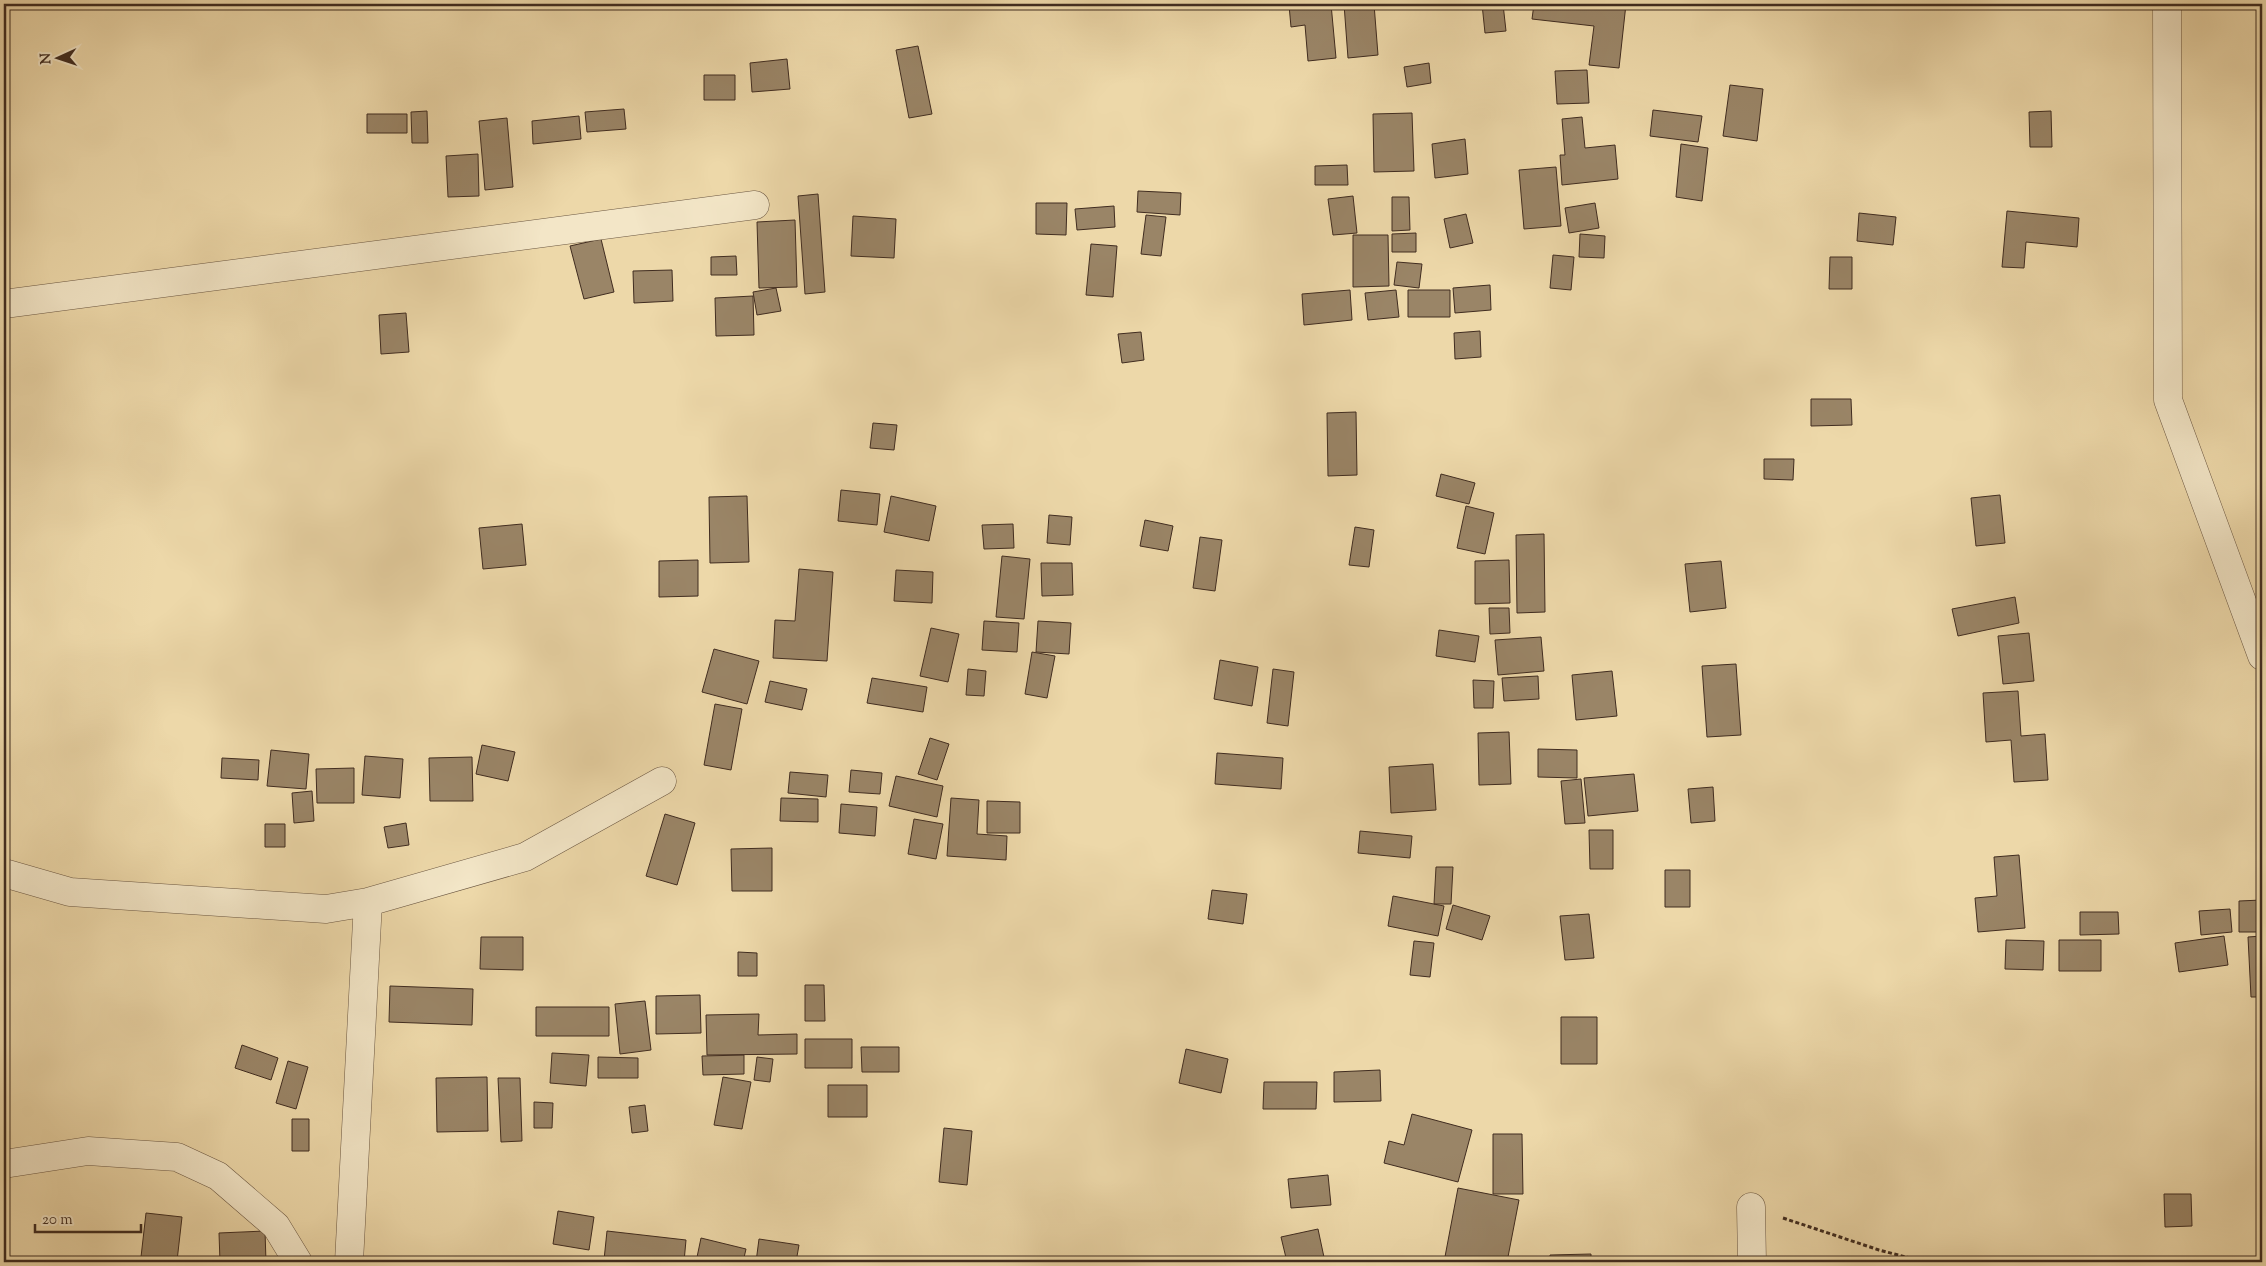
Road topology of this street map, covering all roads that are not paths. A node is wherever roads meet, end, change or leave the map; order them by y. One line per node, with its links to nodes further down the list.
1 (2166, 4): 4 (street)
2 (755, 205): 3 (street)
3 (4, 304)
4 (2262, 656)
5 (662, 781): 7 (street)
6 (4, 873): 7 (street)
7 (368, 902): 11 (street)
8 (4, 1164): 10 (street)
9 (1751, 1207): 12 (street)
10 (298, 1262)
11 (349, 1262)
12 (1752, 1262)

